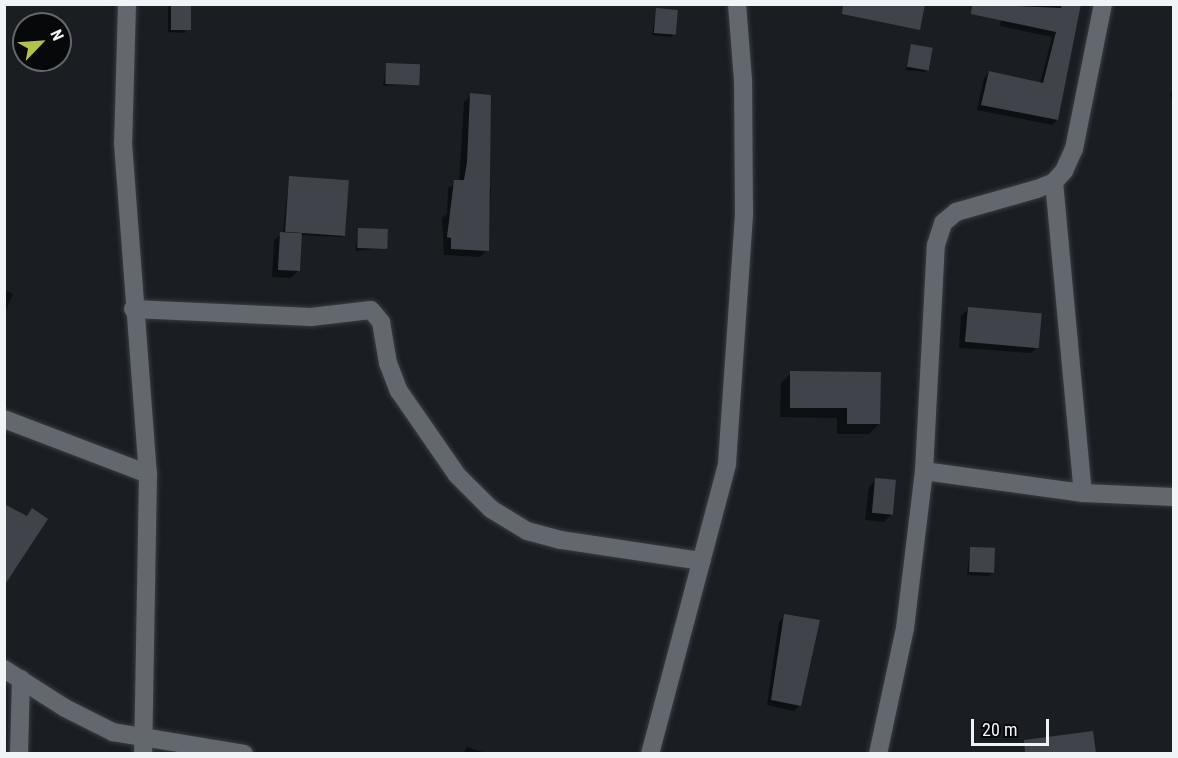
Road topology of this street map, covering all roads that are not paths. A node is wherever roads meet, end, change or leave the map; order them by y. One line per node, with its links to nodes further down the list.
1 (127, 4): 5 (street)
2 (737, 4): 11 (street)
3 (1103, 4): 4 (street)
4 (1054, 182): 7 (street); 9 (street)
5 (133, 309): 8 (street); 11 (street)
6 (4, 419): 8 (street)
7 (924, 471): 9 (street); 18 (street)
8 (148, 474): 14 (street)
9 (1083, 493): 10 (street)
10 (1173, 497)
11 (700, 561): 17 (street)
12 (4, 669): 13 (street)
13 (21, 679): 14 (street); 15 (street)
14 (143, 745): 16 (street)
15 (19, 753)
16 (244, 753)
17 (650, 753)
18 (878, 753)

